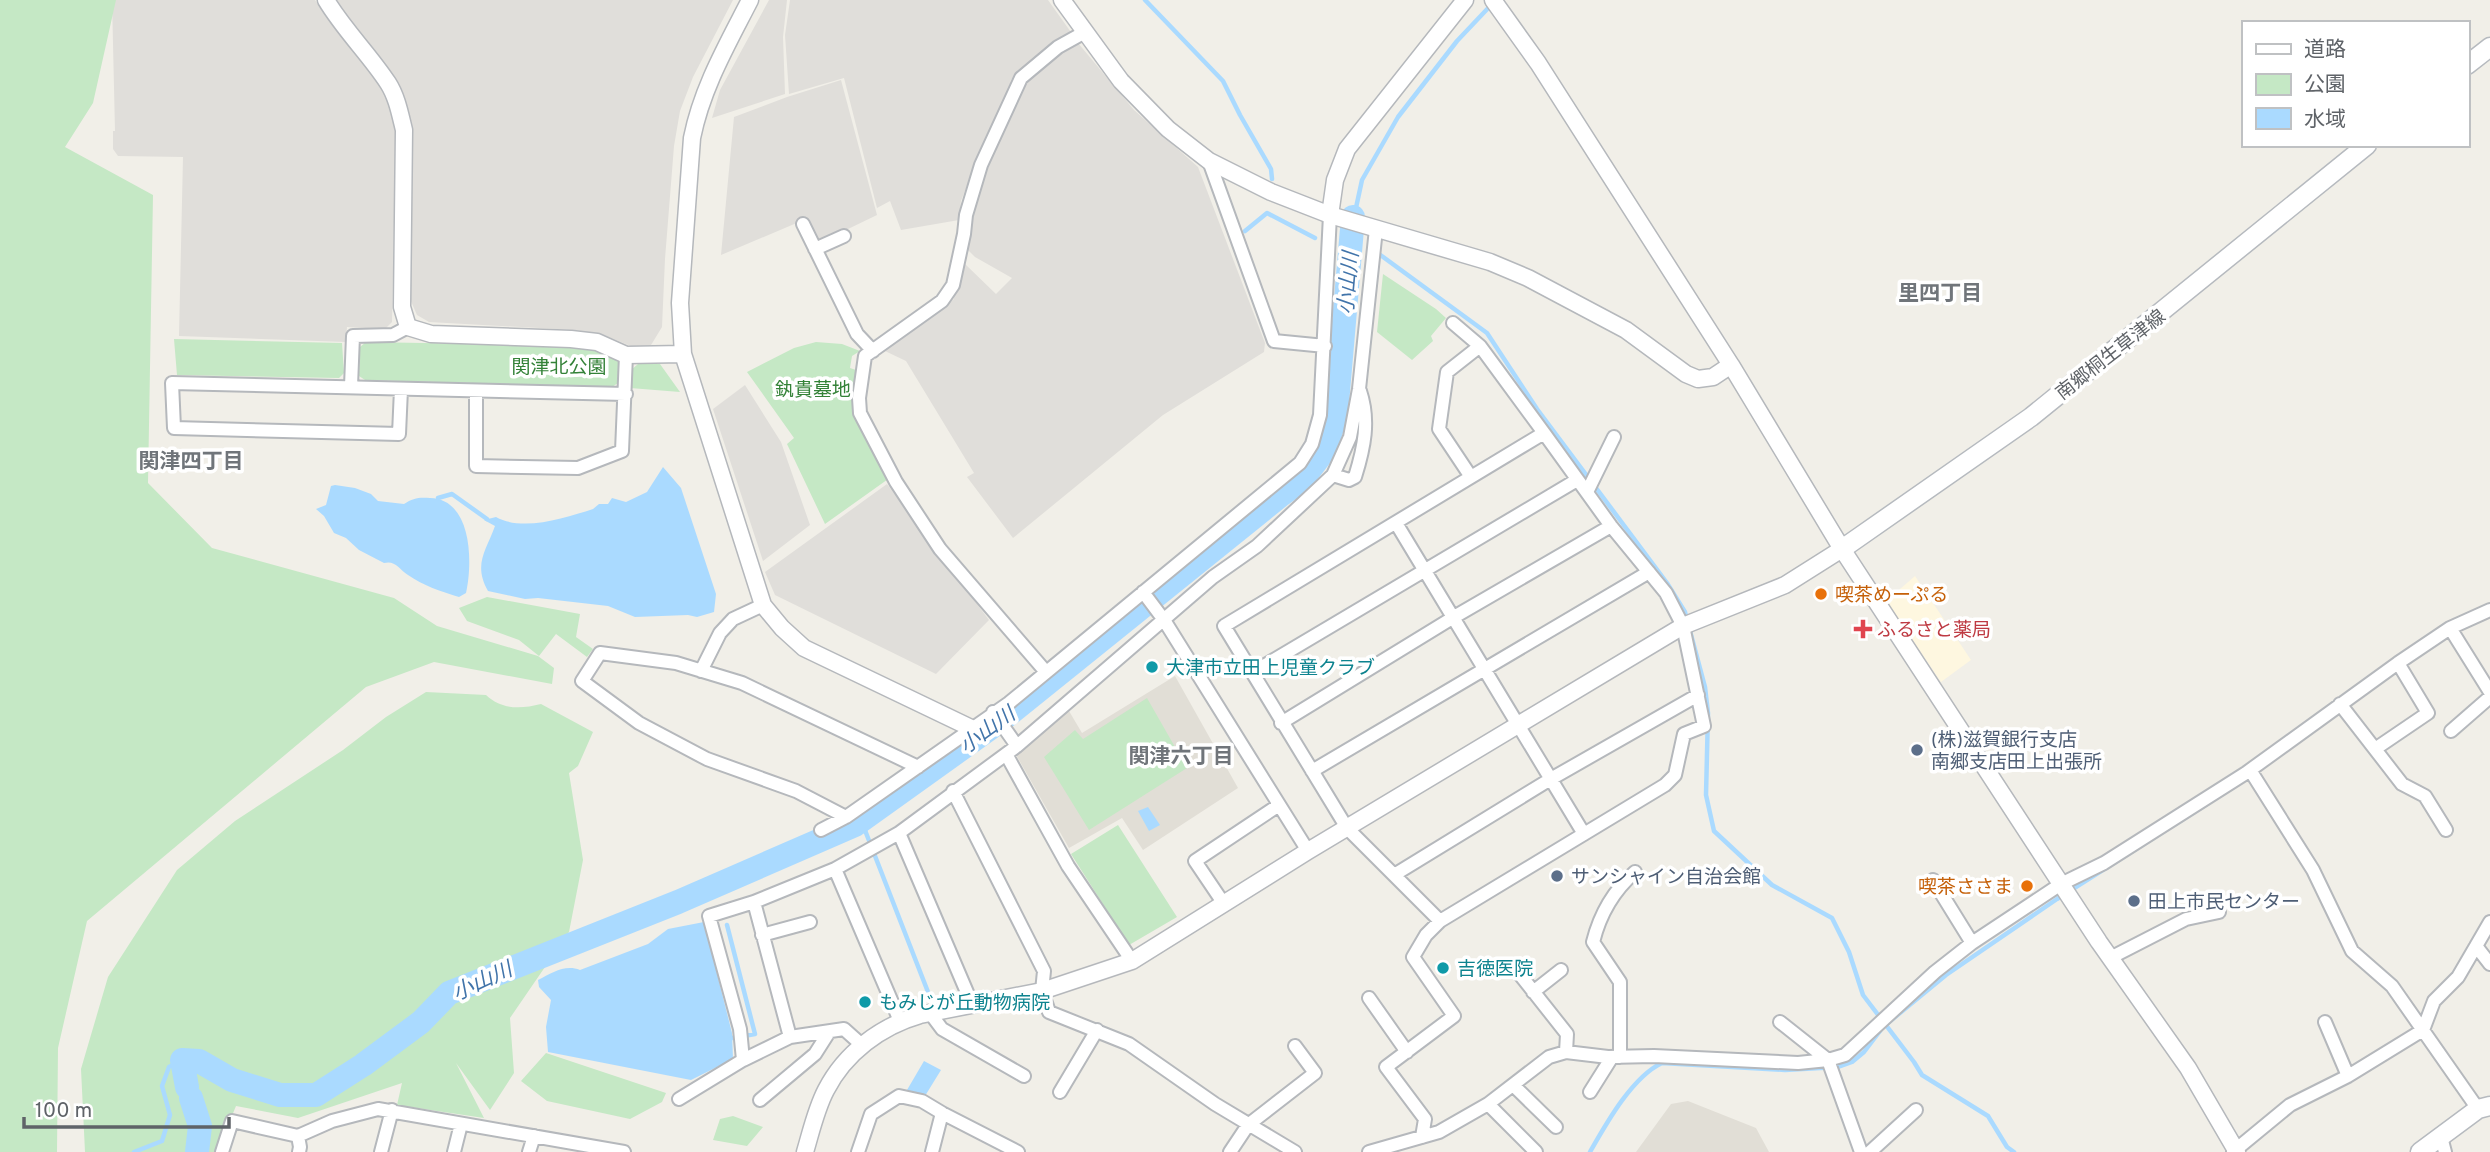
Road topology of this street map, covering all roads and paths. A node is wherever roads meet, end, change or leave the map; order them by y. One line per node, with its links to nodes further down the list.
1 (326, 0): 17 (street)
2 (750, 0): 21 (street)
3 (1062, 0): 6 (street)
4 (1465, 0): 11 (street)
5 (1493, 0): 23 (street)
6 (1085, 32): 10 (street); 20 (street)
7 (2490, 47): 8 (main road)
8 (2469, 63)
9 (2365, 147): 37 (main road, 南郷桐生草津線)
10 (1209, 161): 11 (street); 18 (street)
11 (1337, 217): 13 (street); 18 (street)
12 (803, 224): 15 (street)
13 (1373, 228): 23 (street); 26 (street)
14 (844, 236): 15 (street)
15 (815, 249): 20 (street)
16 (1453, 323): 19 (street)
17 (408, 327): 22 (street); 24 (street)
18 (1325, 346): 40 (street)
19 (1480, 346): 29 (street); 32 (street)
20 (873, 351): 50 (street)
21 (683, 354): 22 (street); 41 (street)
22 (626, 355): 28 (street)
23 (1731, 365): 37 (street)
24 (351, 386): 25 (street); 25 (street)
25 (401, 389): 27 (street)
26 (1359, 389): 31 (street); 31 (street)
27 (476, 391): 28 (street); 28 (street)
28 (625, 394)
29 (1544, 433): 32 (street); 33 (street)
30 (1614, 437): 34 (street)
31 (1333, 475): 44 (street)
32 (1471, 477): 35 (street)
33 (1577, 480): 34 (street); 38 (street)
34 (1587, 492): 36 (street)
35 (1396, 523): 38 (street); 51 (street)
36 (1611, 526): 39 (street); 43 (street)
37 (1842, 549): 45 (street); 81 (street)
38 (1425, 571): 43 (street); 51 (street)
39 (1649, 572): 45 (street); 48 (street)
40 (1143, 592): 44 (street); 50 (street)
41 (763, 605): 49 (street); 59 (street)
42 (2490, 610): 46 (street)
43 (1454, 617): 48 (street); 57 (street)
44 (1164, 620): 61 (street); 69 (street)
45 (1683, 626): 53 (street); 58 (street)
46 (2450, 628): 47 (street); 52 (street)
47 (2398, 663): 55 (street); 62 (street)
48 (1485, 668): 58 (street); 66 (street)
49 (701, 671): 64 (street); 70 (street)
50 (1046, 672): 56 (street)
51 (1252, 673): 57 (street)
52 (2490, 692)
53 (1698, 695): 67 (street); 75 (street)
54 (2490, 697): 60 (street)
55 (2340, 704): 62 (street); 65 (street)
56 (993, 712): 59 (street); 61 (street)
57 (1281, 723): 66 (street)
58 (1519, 724): 67 (street); 71 (street)
59 (971, 729): 64 (street)
60 (2451, 732)
61 (1017, 746): 63 (street)
62 (2375, 749): 73 (street)
63 (1006, 754): 68 (street); 92 (street)
64 (918, 767): 70 (street)
65 (2250, 770): 81 (street); 105 (street)
66 (1312, 771): 71 (street)
67 (1549, 780): 75 (street); 79 (street)
68 (953, 791): 74 (street); 96 (street)
69 (1279, 805): 76 (street); 83 (street)
70 (846, 817): 72 (street)
71 (1348, 828): 76 (street); 79 (street)
72 (821, 830)
73 (2446, 830)
74 (900, 833): 77 (street); 99 (street)
75 (1584, 834): 85 (street)
76 (1308, 851): 83 (street)
77 (835, 869): 82 (street); 101 (street)
78 (1635, 872): 112 (street)
79 (1394, 874): 85 (street)
80 (1933, 880): 89 (street)
81 (2061, 884): 89 (street); 91 (street)
82 (754, 902): 88 (street); 113 (street)
83 (1224, 904): 92 (street)
84 (2219, 912): 91 (street)
85 (1440, 921): 110 (street)
86 (810, 922): 88 (street)
87 (2490, 922): 90 (street)
88 (762, 935): 107 (street)
89 (1972, 943): 114 (street)
90 (2476, 946): 93 (street); 105 (street)
91 (2110, 958): 136 (street)
92 (1132, 961): 96 (street)
93 (2490, 964)
94 (1514, 967): 97 (street)
95 (1561, 970): 97 (street)
96 (1042, 990): 99 (street); 104 (street)
97 (1533, 992): 111 (street)
98 (1369, 998): 110 (street)
99 (972, 1004): 100 (street)
100 (930, 1013): 101 (street); 115 (street)
101 (900, 1021): 108 (street)
102 (1780, 1022): 114 (street)
103 (2325, 1022): 116 (street)
104 (1097, 1030): 118 (street); 128 (street)
105 (2423, 1030): 116 (street); 123 (street)
106 (829, 1032): 107 (street); 108 (street); 121 (street)
107 (790, 1037): 113 (street)
108 (863, 1046): 143 (street)
109 (1295, 1046): 128 (street)
110 (1406, 1052): 132 (street)
111 (1566, 1052): 112 (street); 117 (street)
112 (1616, 1057): 114 (street); 119 (street)
113 (743, 1060): 120 (street)
114 (1828, 1060): 150 (street)
115 (1024, 1076)
116 (2348, 1076): 136 (street)
117 (1513, 1085): 122 (street); 129 (street)
118 (1060, 1092)
119 (1590, 1092)
120 (679, 1099)
121 (760, 1100)
122 (1488, 1104): 132 (street); 149 (street)
123 (2484, 1107): 133 (main road)
124 (393, 1110): 127 (street); 130 (street); 139 (street)
125 (1916, 1110): 151 (street)
126 (942, 1113): 135 (street); 144 (street); 145 (street)
127 (461, 1124): 131 (street); 140 (street)
128 (1248, 1125): 146 (street); 147 (street)
129 (1556, 1127)
130 (298, 1136): 137 (street); 138 (street)
131 (534, 1136): 134 (street); 141 (street)
132 (1422, 1137): 148 (street)
133 (2443, 1144): 152 (main road)
134 (607, 1150): 142 (street)
135 (1011, 1150)
136 (2235, 1151)
137 (222, 1152)
138 (299, 1152)
139 (381, 1152)
140 (454, 1152)
141 (529, 1152)
142 (624, 1152)
143 (805, 1152)
144 (858, 1152)
145 (932, 1152)
146 (1230, 1152)
147 (1295, 1152)
148 (1370, 1152)
149 (1536, 1152)
150 (1861, 1152)
151 (1870, 1152)
152 (2420, 1152)

